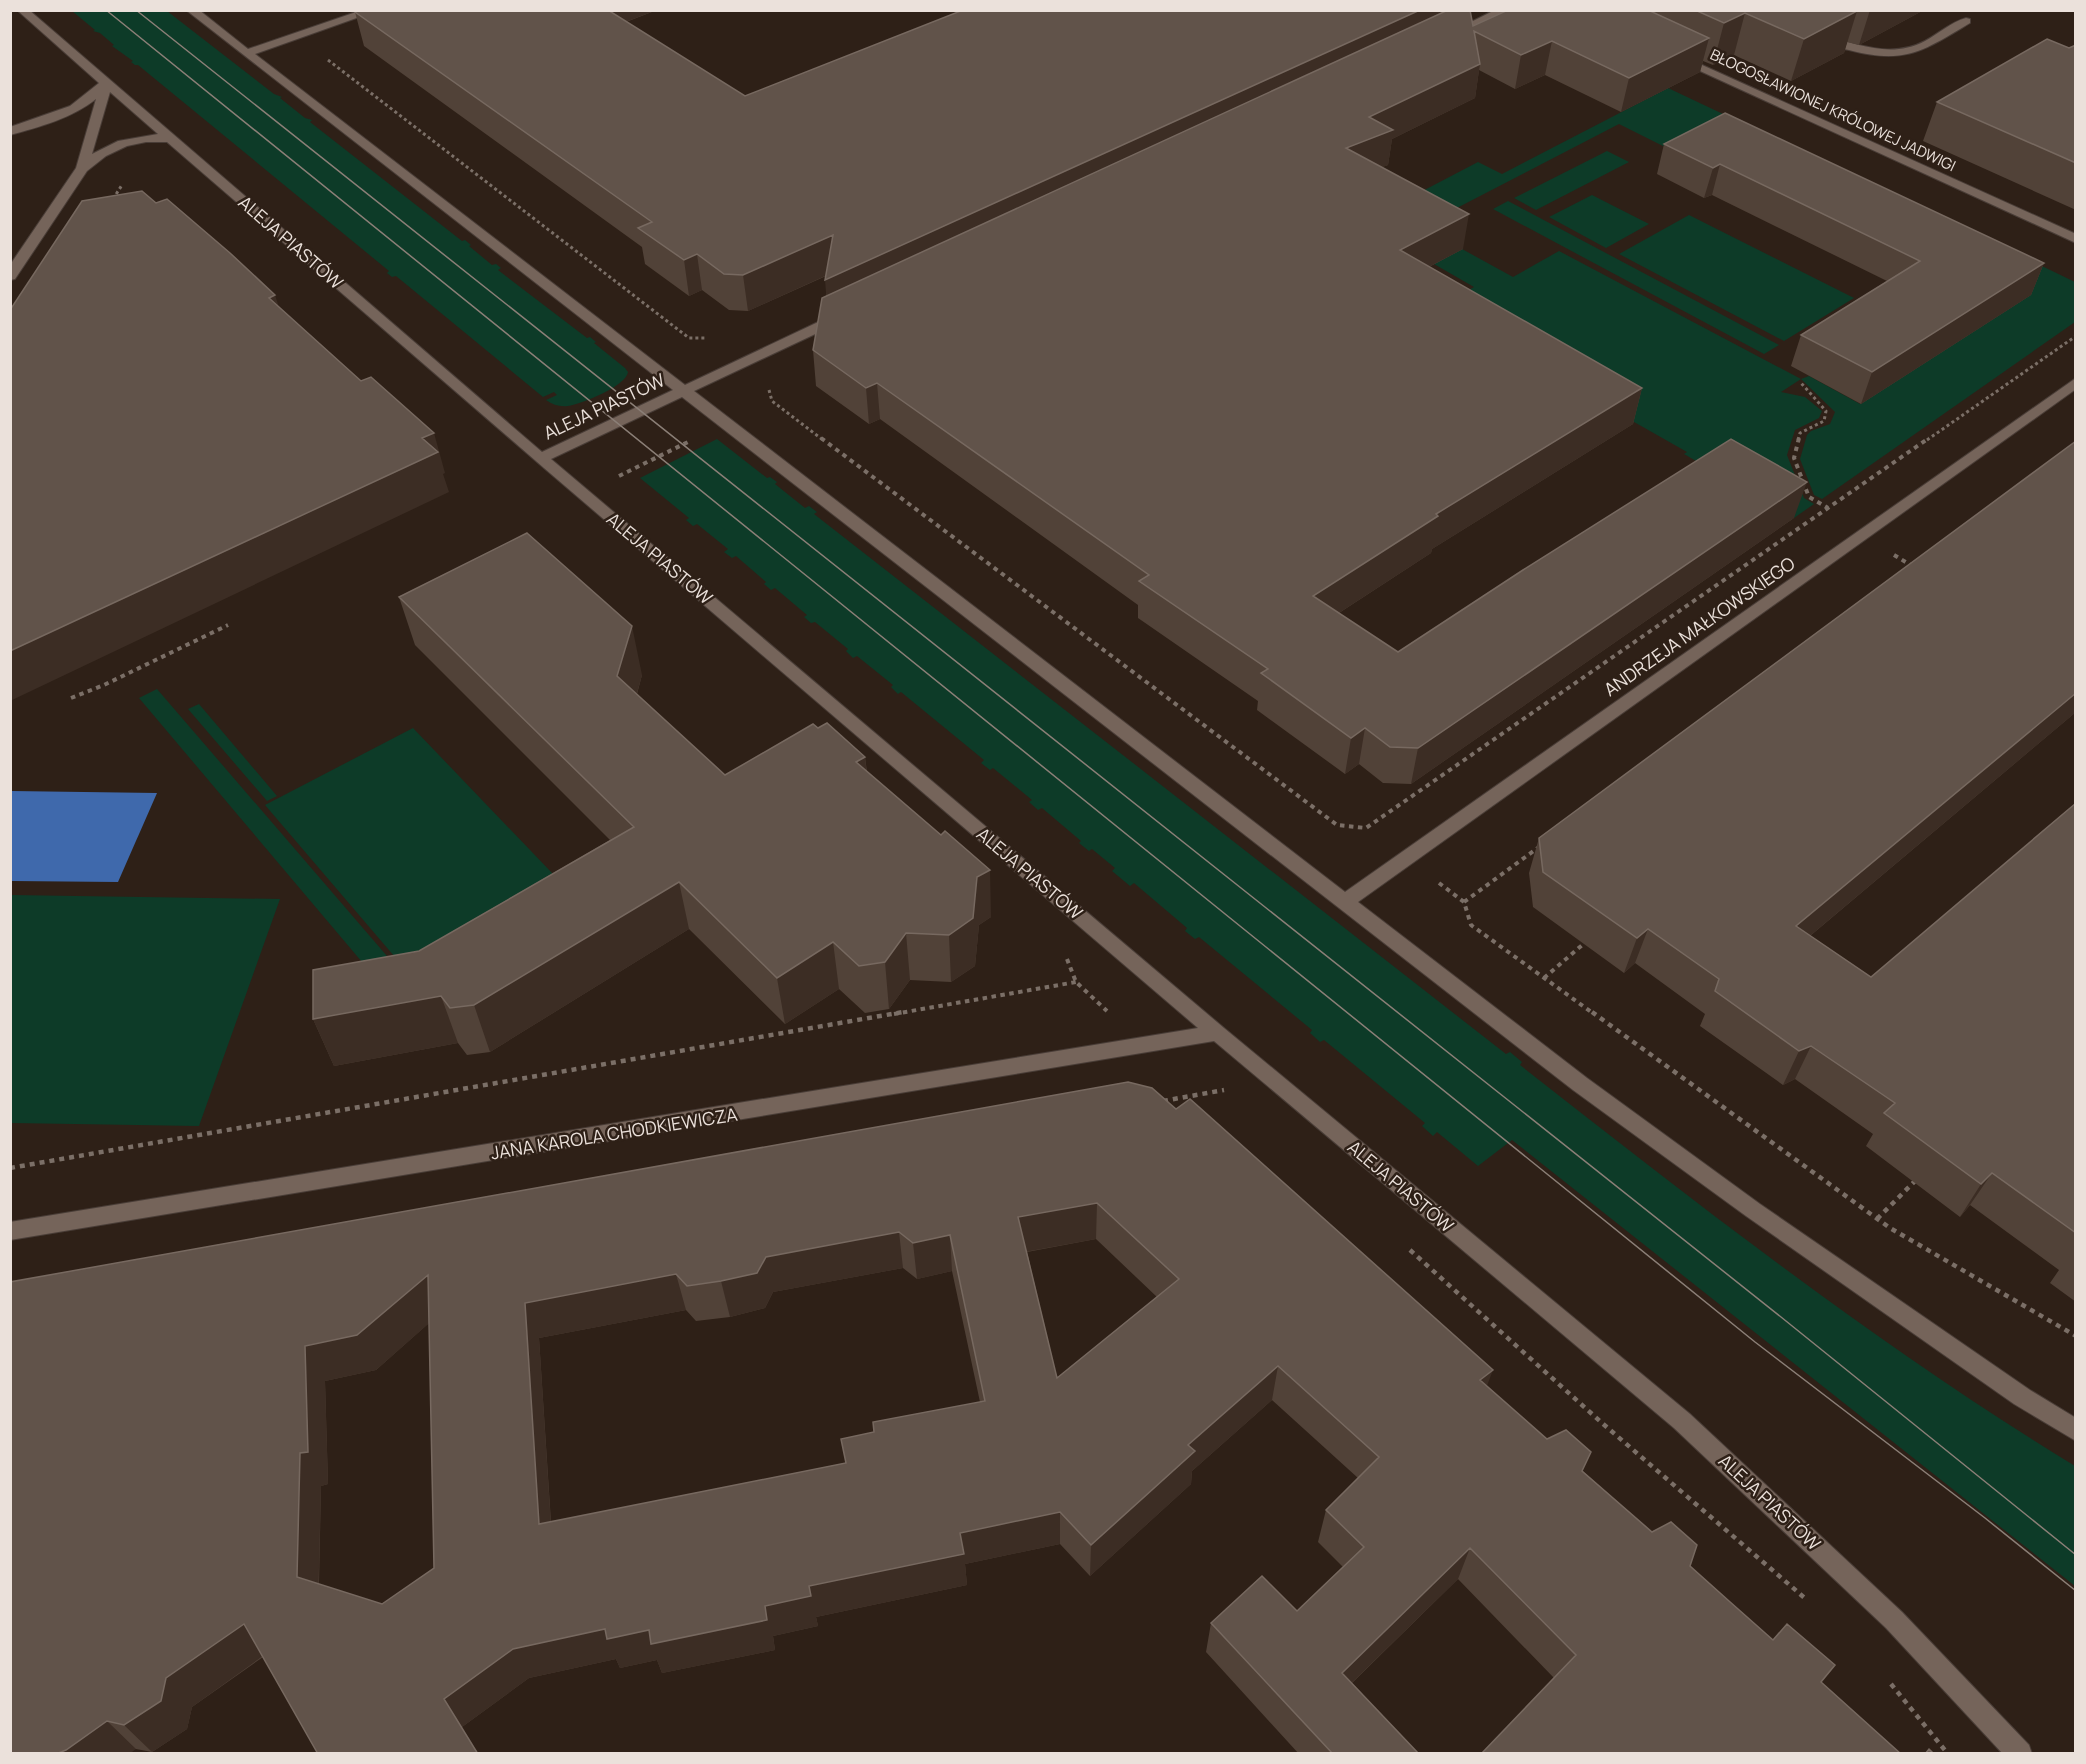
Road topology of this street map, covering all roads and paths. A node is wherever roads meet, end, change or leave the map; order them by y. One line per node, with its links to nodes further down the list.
1 (22, 10): 11 (street, ALEJA PIASTÓW)
2 (191, 10): 9 (street, ALEJA PIASTÓW)
3 (374, 10): 9 (street)
4 (1505, 10): 7 (street)
5 (1966, 21): 6 (street)
6 (1811, 34)
7 (1440, 40)
8 (1664, 50): 17 (street, BŁOGOSŁAWIONEJ KRÓLOWEJ JADWIGI)
9 (247, 53): 24 (street, ALEJA PIASTÓW)
10 (324, 57): 21 (path)
11 (106, 83): 12 (street); 13 (street, ALEJA PIASTÓW); 14 (street)
12 (10, 131)
13 (170, 138): 14 (street); 26 (street, ALEJA PIASTÓW)
14 (81, 168): 18 (street)
15 (126, 178): 16 (path)
16 (107, 208)
17 (2076, 239)
18 (10, 276)
19 (847, 314): 24 (street, ALEJA PIASTÓW)
20 (2076, 336): 28 (path)
21 (708, 338)
22 (2076, 382): 35 (street, ANDRZEJA MAŁKOWSKIEGO)
23 (1802, 383): 28 (path)
24 (683, 390): 25 (street, ALEJA PIASTÓW); 26 (street, ALEJA PIASTÓW)
25 (726, 423): 27 (path); 33 (path); 36 (street, ALEJA PIASTÓW)
26 (541, 458): 27 (street, ALEJA PIASTÓW)
27 (584, 494): 42 (street, ALEJA PIASTÓW)
28 (1828, 507): 33 (path)
29 (1917, 568): 30 (path)
30 (1909, 574)
31 (228, 625): 32 (path)
32 (72, 698)
33 (1366, 828): 35 (path)
34 (1548, 840): 37 (path)
35 (1406, 858): 36 (street, ANDRZEJA MAŁKOWSKIEGO); 37 (path)
36 (1345, 902): 52 (street, ALEJA PIASTÓW)
37 (1464, 902): 40 (path)
38 (1595, 934): 40 (path)
39 (1065, 955): 41 (path)
40 (1544, 978): 48 (path)
41 (1076, 982): 43 (path); 46 (path)
42 (1217, 1033): 43 (street, JANA KAROLA CHODKIEWICZA); 56 (street, ALEJA PIASTÓW)
43 (1145, 1046): 49 (street, JANA KAROLA CHODKIEWICZA)
44 (1220, 1084): 45 (path)
45 (1153, 1102)
46 (10, 1168)
47 (1924, 1172): 48 (path)
48 (1877, 1219): 51 (path)
49 (10, 1231)
50 (1407, 1248): 53 (path)
51 (2076, 1336)
52 (2076, 1431)
53 (1808, 1601)
54 (1890, 1683): 55 (path)
55 (1948, 1754)
56 (2020, 1754)

